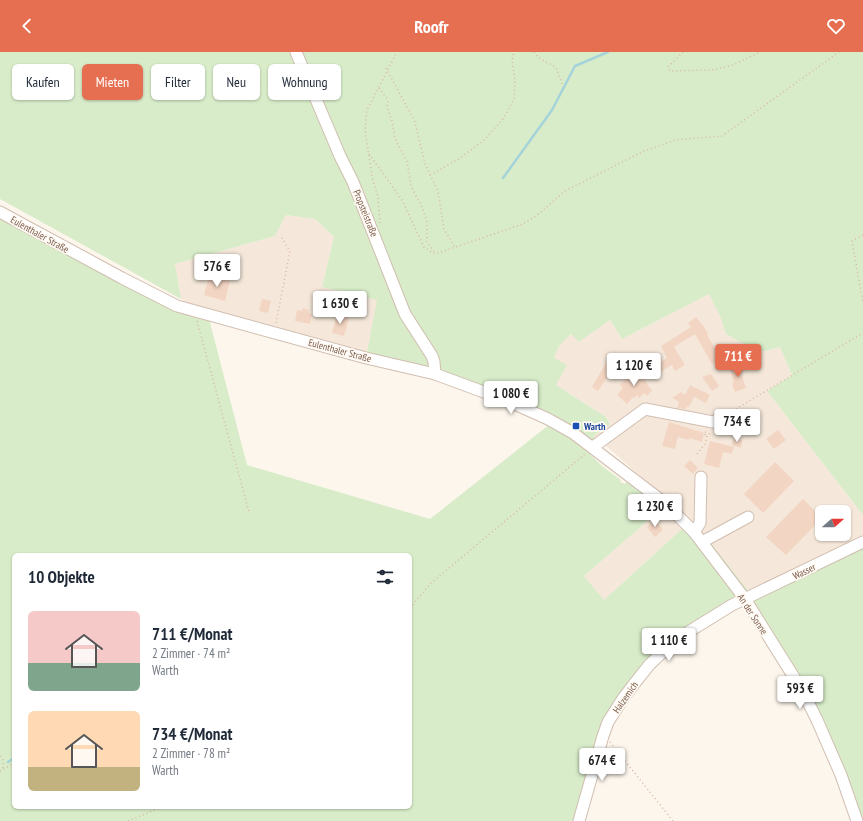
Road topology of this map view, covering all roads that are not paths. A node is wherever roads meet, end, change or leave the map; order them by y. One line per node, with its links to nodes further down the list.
1 (296, 52): 3 (street, Propsteistraße)
2 (0, 212): 3 (street, Eulenthaler Straße)
3 (434, 374): 5 (street, Eulenthaler Straße)
4 (721, 418): 5 (street)
5 (593, 447): 8 (street, An der Sonne)
6 (701, 477): 8 (street)
7 (748, 517): 9 (street)
8 (694, 532): 9 (street, An der Sonne)
9 (702, 542): 11 (street, An der Sonne)
10 (863, 542): 11 (street, Wasser)
11 (745, 599): 12 (street, Halzemich); 13 (street, An der Sonne)
12 (579, 821)
13 (857, 821)

